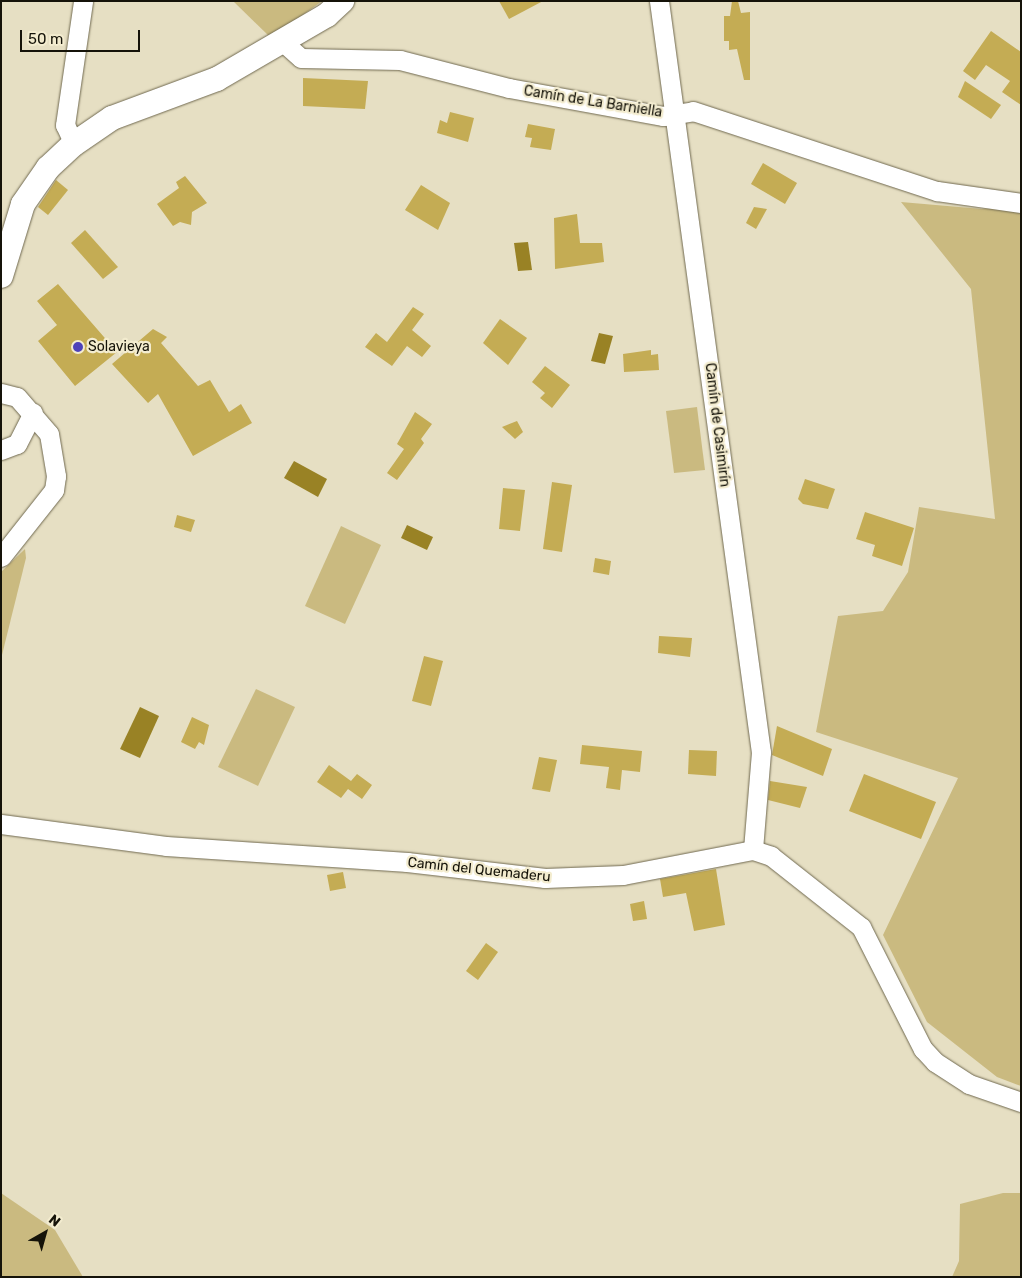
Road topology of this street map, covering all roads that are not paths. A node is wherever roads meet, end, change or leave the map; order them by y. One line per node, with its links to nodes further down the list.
1 (82, 1): 6 (street)
2 (342, 1): 4 (street)
3 (658, 1): 5 (street, Camín de Casimirín)
4 (283, 42): 5 (street, Camín de La Barniella); 6 (street)
5 (677, 113): 7 (street, Camín de La Barniella); 14 (street, Camín de Casimirín)
6 (74, 144): 8 (street)
7 (1021, 202)
8 (1, 276)
9 (1, 394): 10 (street)
10 (33, 414): 11 (street); 12 (street)
11 (1, 450)
12 (1, 557)
13 (1, 824): 14 (street, Camín del Quemaderu)
14 (753, 850): 15 (street)
15 (1021, 1102)

